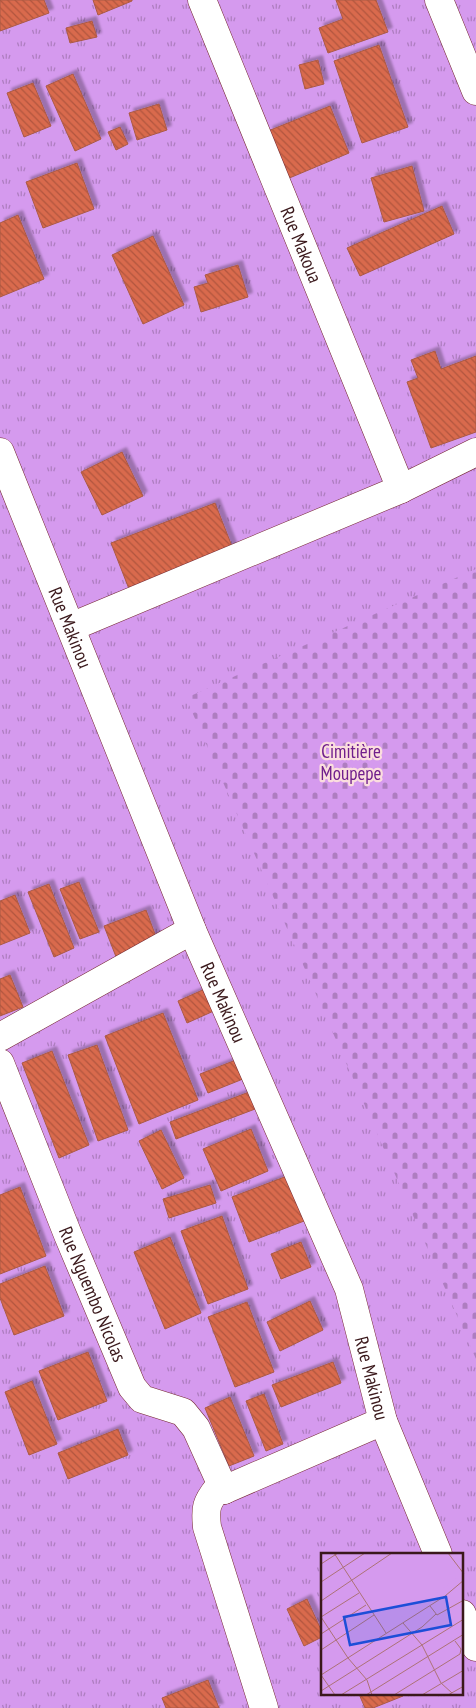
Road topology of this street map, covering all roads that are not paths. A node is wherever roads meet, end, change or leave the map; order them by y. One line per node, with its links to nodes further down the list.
1 (202, 0): 6 (street, Rue Makoua)
2 (439, 0): 3 (street)
3 (476, 91)
4 (0, 452): 7 (street, Rue Makinou)
5 (476, 452): 6 (street)
6 (401, 489): 7 (street)
7 (71, 627): 8 (street, Rue Makinou)
8 (192, 930): 9 (street); 11 (street, Rue Makinou)
9 (0, 1037)
10 (0, 1063): 12 (street, Rue Nguembo Nicolas)
11 (383, 1421): 12 (street); 13 (street, Rue Makinou)
12 (224, 1490): 16 (street)
13 (438, 1553)
14 (464, 1619): 15 (street)
15 (476, 1647)
16 (264, 1708)

